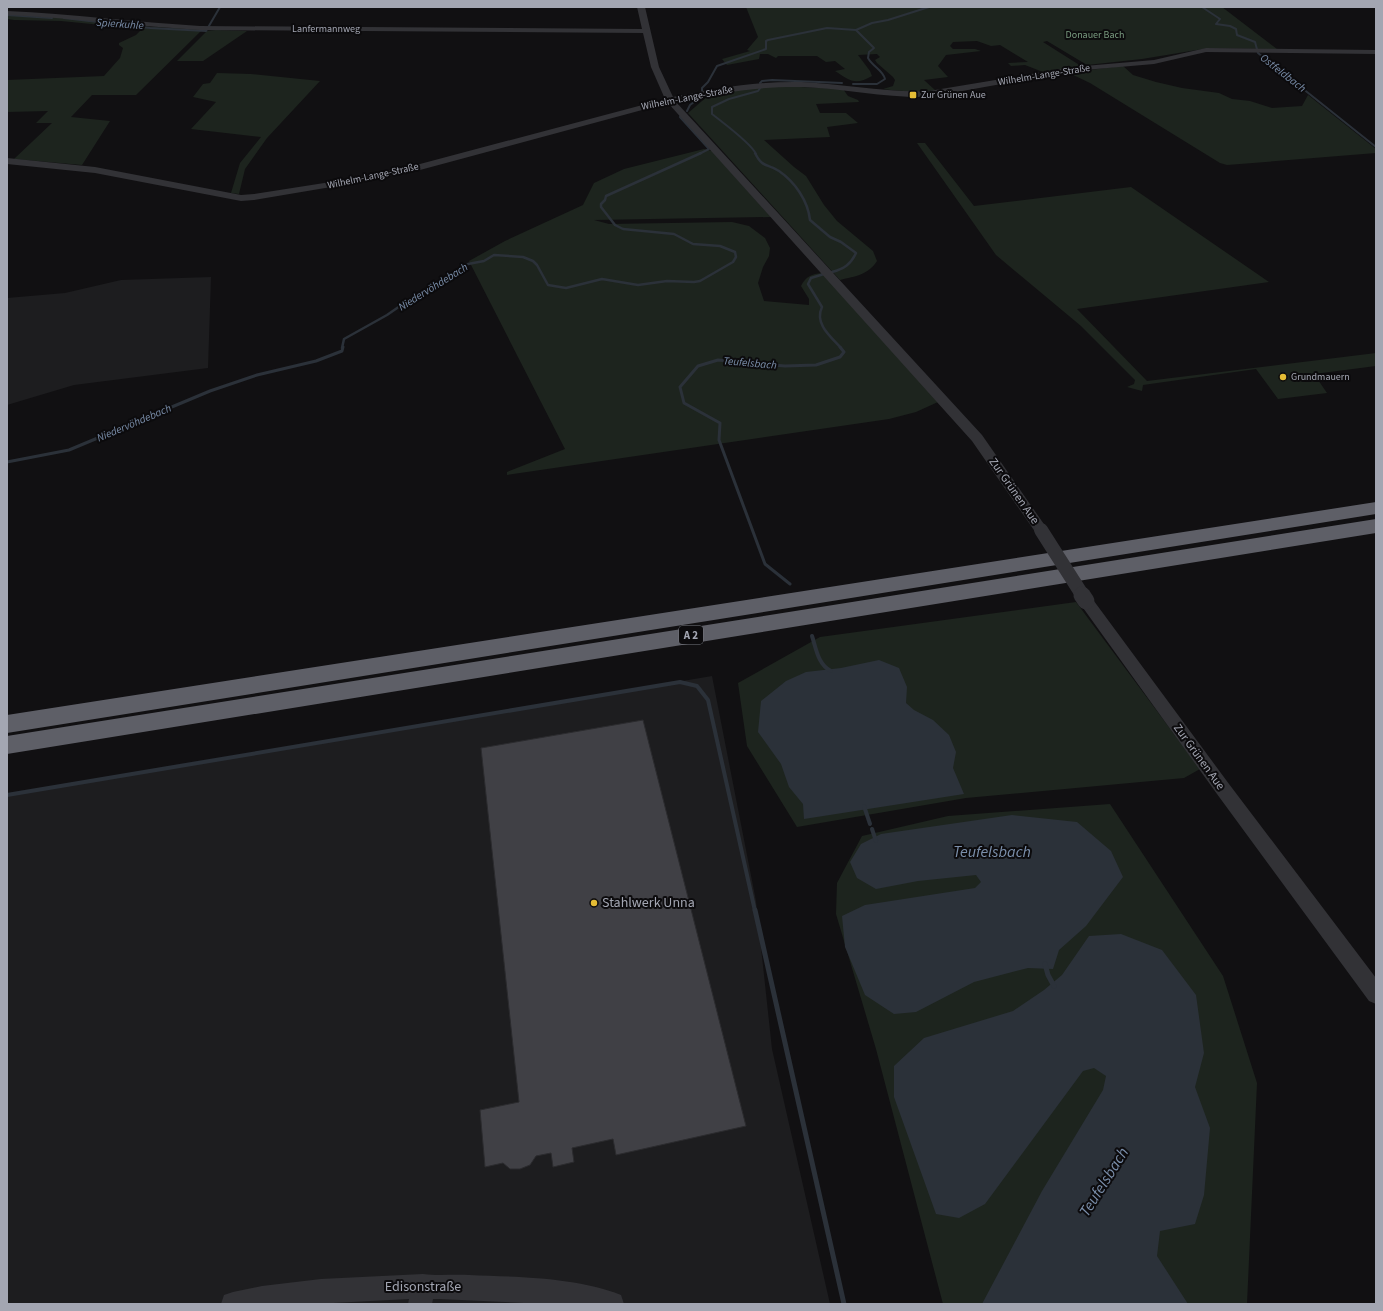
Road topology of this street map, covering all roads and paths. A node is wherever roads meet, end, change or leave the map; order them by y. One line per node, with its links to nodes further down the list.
1 (641, 7): 3 (street, Zur Grünen Aue)
2 (7, 13): 3 (street, Lanfermannweg)
3 (646, 31): 5 (street, Zur Grünen Aue)
4 (1376, 52): 5 (street, Wilhelm-Lange-Straße)
5 (670, 100): 6 (street, Wilhelm-Lange-Straße); 11 (street, Zur Grünen Aue, bridge)
6 (7, 161)
7 (1376, 508): 9 (highway, A 2)
8 (1376, 526): 10 (highway, A 2)
9 (7, 724)
10 (7, 746)
11 (1376, 994)
12 (421, 1295): 13 (street, Edisonstraße); 14 (street, Edisonstraße)
13 (233, 1304)
14 (612, 1304)

